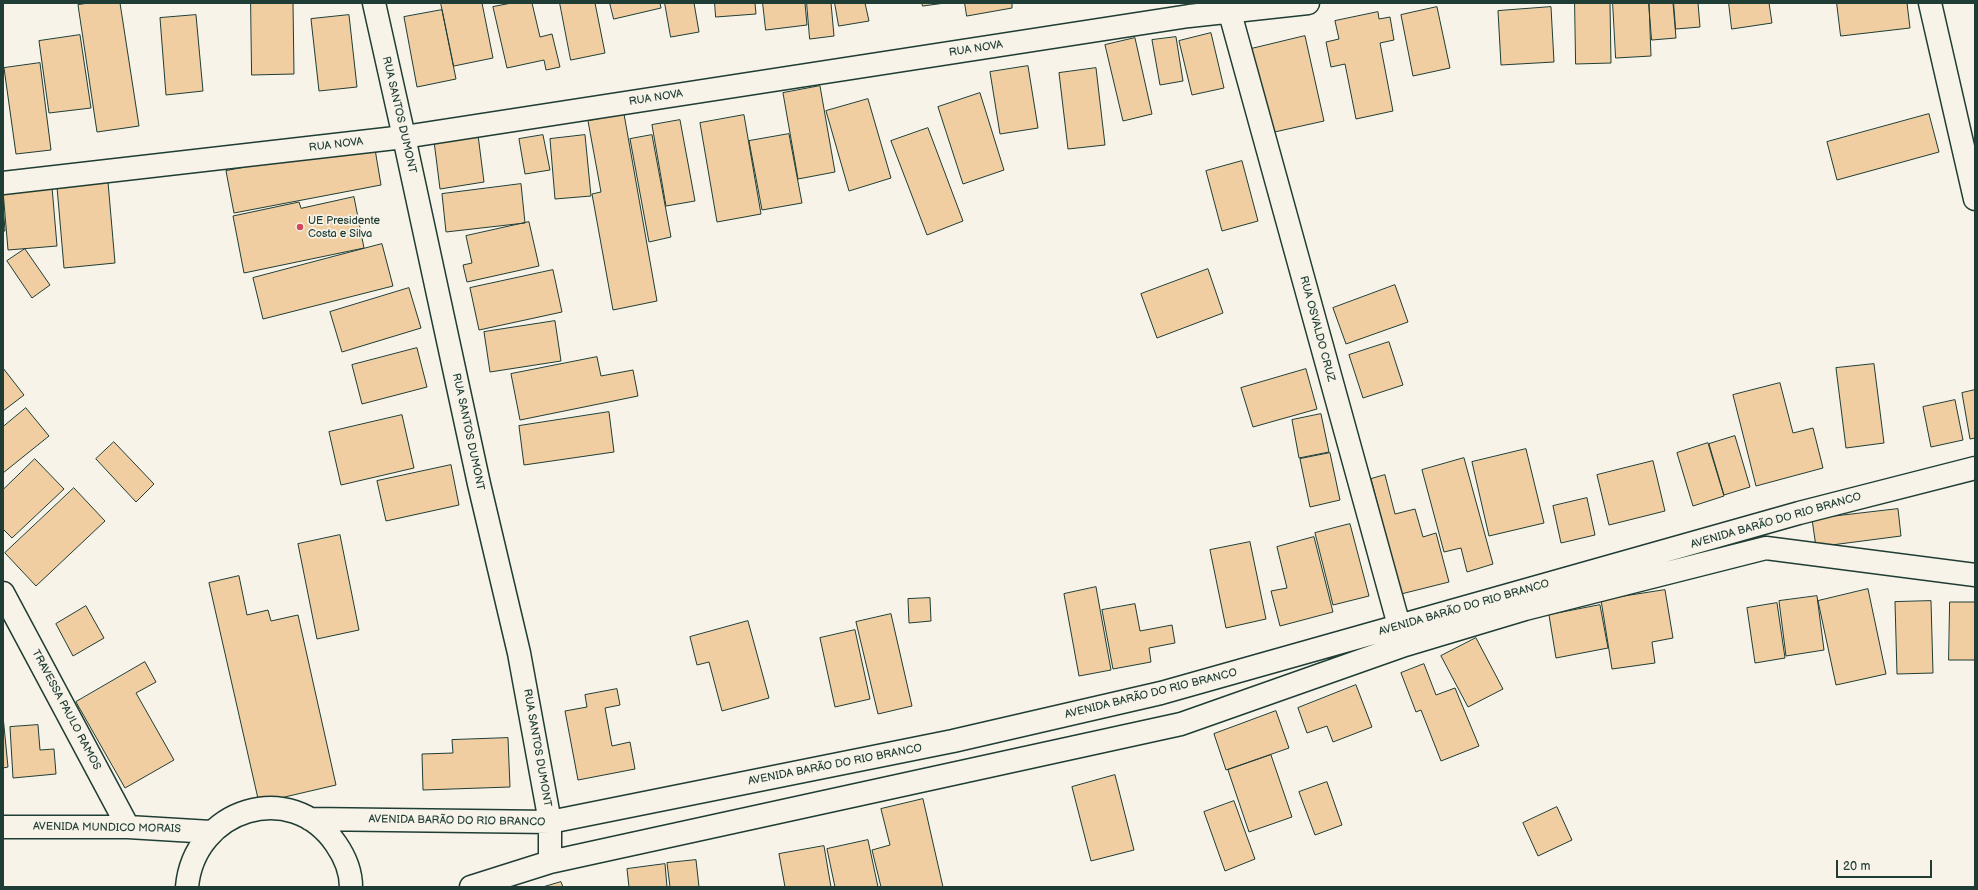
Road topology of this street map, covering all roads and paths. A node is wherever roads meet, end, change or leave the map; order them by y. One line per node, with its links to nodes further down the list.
1 (374, 3): 6 (street, RUA SANTOS DUMONT)
2 (1308, 3): 5 (street, RUA NOVA)
3 (1930, 3): 8 (street)
4 (1187, 10): 5 (street, RUA NOVA); 6 (street, RUA NOVA)
5 (1224, 10): 14 (street, RUA OSVALDO CRUZ)
6 (404, 136): 7 (street, RUA NOVA); 16 (street, RUA SANTOS DUMONT)
7 (3, 183)
8 (1975, 199)
9 (1975, 468): 10 (street, AVENIDA BARÃO DO RIO BRANCO)
10 (1758, 526): 11 (street); 14 (street, AVENIDA BARÃO DO RIO BRANCO)
11 (1766, 548): 12 (street, AVENIDA BARÃO DO RIO BRANCO); 14 (street, AVENIDA BARÃO DO RIO BRANCO)
12 (1975, 575)
13 (3, 593): 18 (street, TRAVESSA PAULO RAMOS)
14 (1402, 636): 16 (street, AVENIDA BARÃO DO RIO BRANCO); 20 (street, AVENIDA BARÃO DO RIO BRANCO)
15 (310, 819): 16 (street, AVENIDA BARÃO DO RIO BRANCO); 19 (street); 22 (street)
16 (550, 822): 20 (street, RUA SANTOS DUMONT)
17 (3, 827): 18 (street, AVENIDA MUNDICO MORAIS)
18 (128, 827): 19 (street, AVENIDA MUNDICO MORAIS)
19 (211, 832): 21 (street)
20 (550, 862): 23 (street, AVENIDA BARÃO DO RIO BRANCO)
21 (187, 887)
22 (351, 887)
23 (471, 887)

